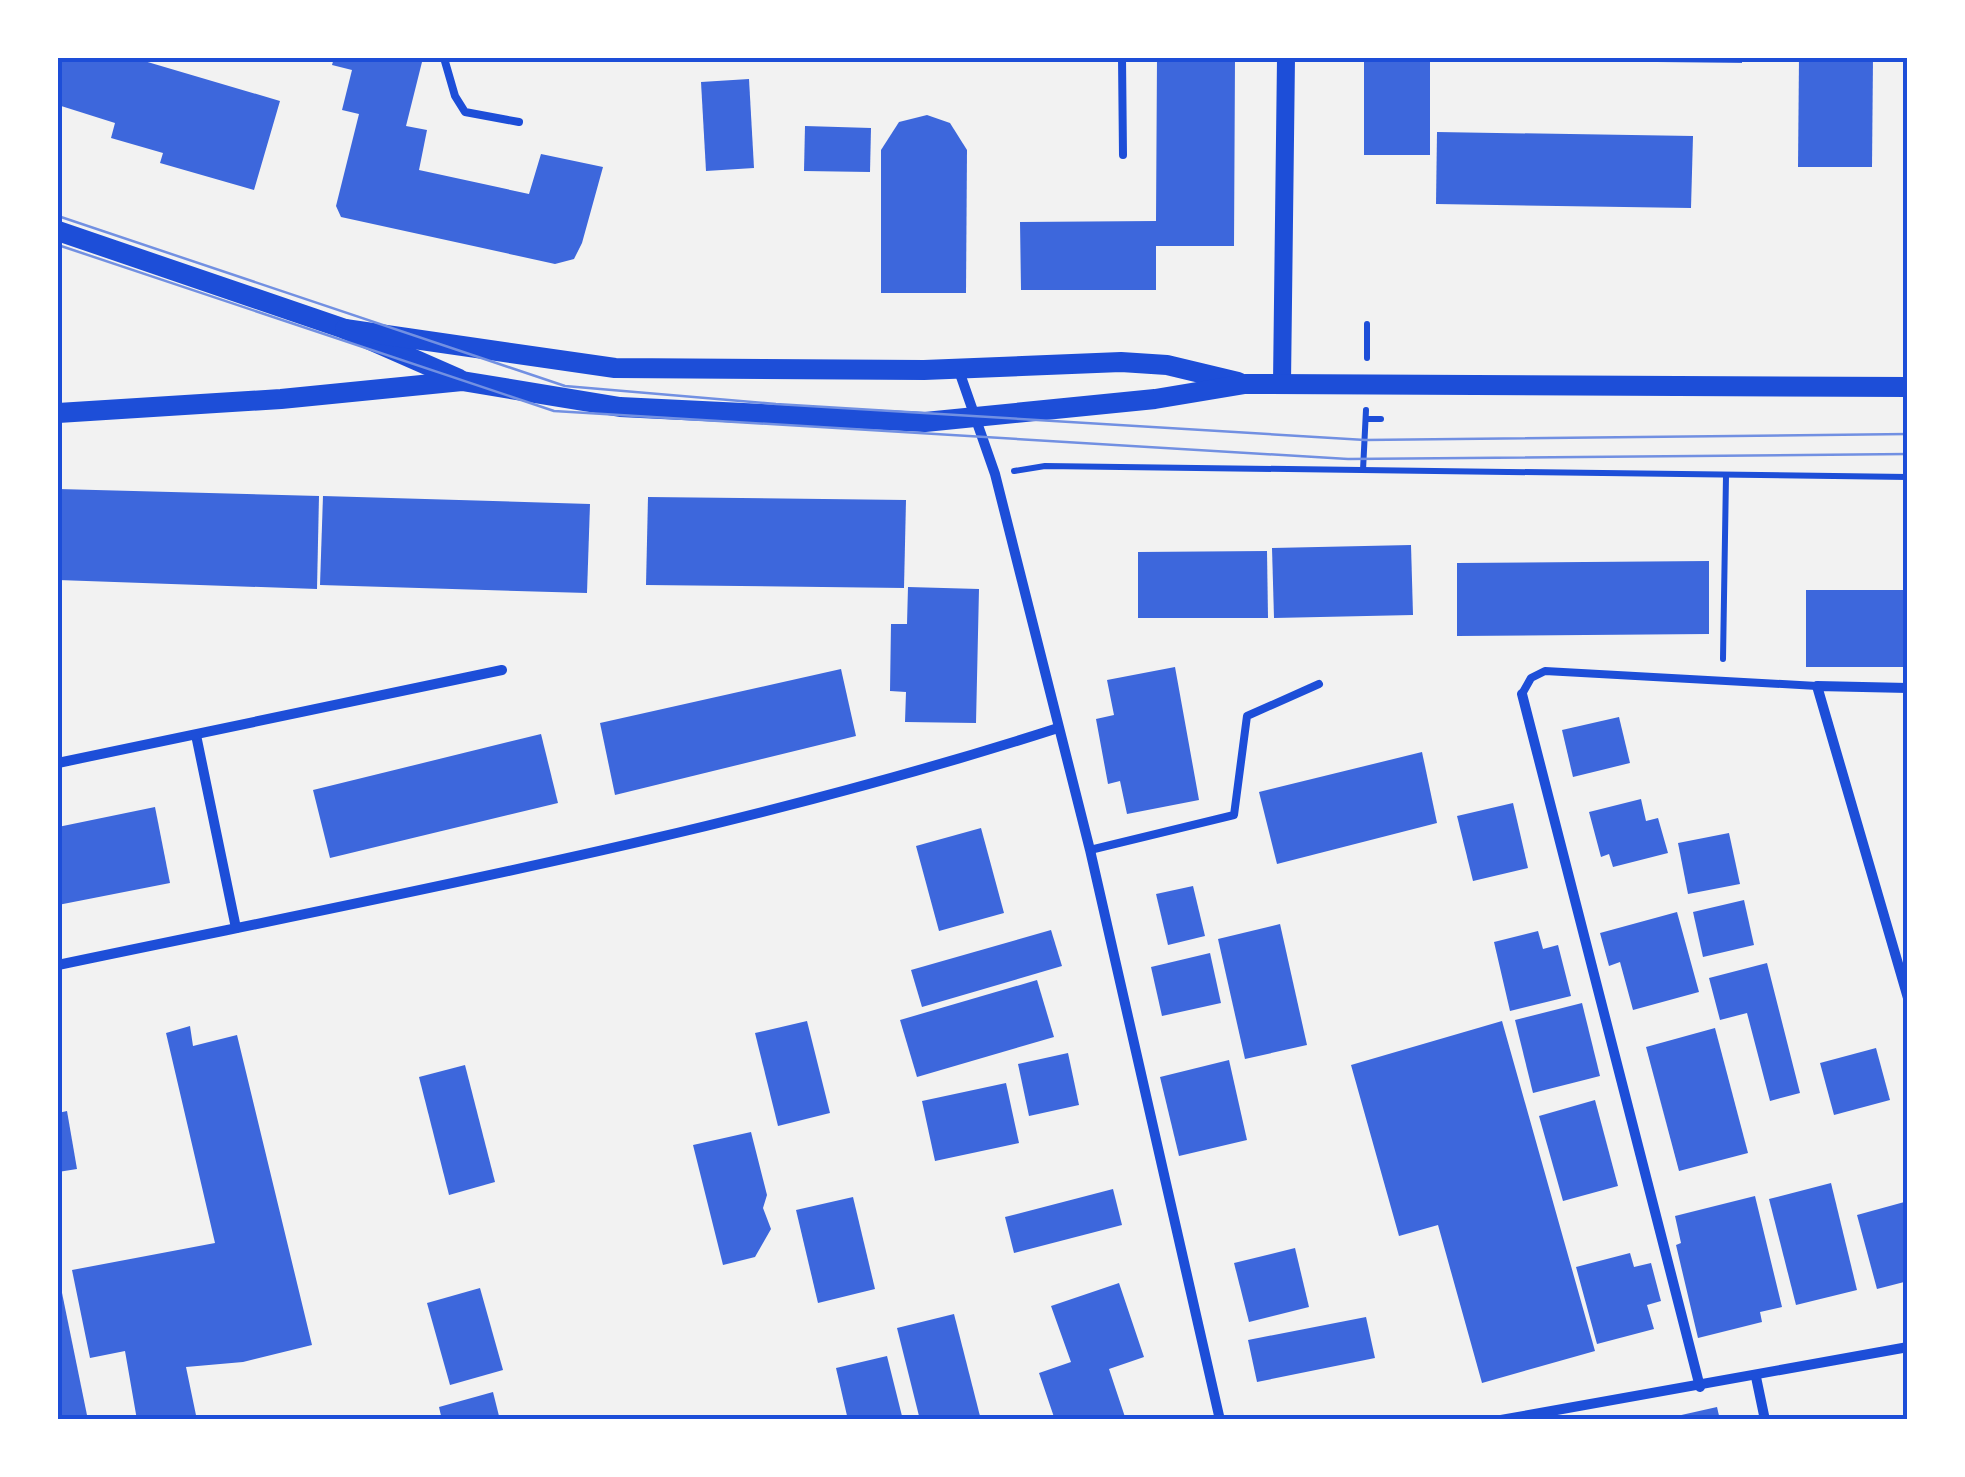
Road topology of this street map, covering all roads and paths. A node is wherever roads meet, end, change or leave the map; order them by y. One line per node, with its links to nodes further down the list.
1 (444, 58): 4 (lane)
2 (1122, 58): 5 (lane)
3 (1286, 58): 10 (street)
4 (519, 122)
5 (1123, 155)
6 (58, 231): 7 (main road)
7 (345, 329): 8 (main road); 9 (main road)
8 (958, 368): 11 (main road); 14 (street)
9 (462, 380): 13 (main road); 14 (main road)
10 (1282, 383): 11 (main road); 12 (main road)
11 (1244, 384): 14 (main road)
12 (1908, 386)
13 (58, 413)
14 (976, 415): 17 (street)
15 (1381, 419): 16 (path)
16 (1364, 470): 17 (path); 18 (path)
17 (995, 474): 26 (street)
18 (1726, 476): 19 (path); 21 (path)
19 (1908, 476)
20 (502, 670): 27 (street)
21 (1722, 681): 23 (lane); 25 (lane)
22 (1319, 684): 29 (lane)
23 (1817, 686): 24 (street); 32 (street)
24 (1908, 688)
25 (1522, 694): 35 (street)
26 (1058, 728): 29 (street); 30 (street)
27 (196, 735): 28 (street); 30 (street)
28 (58, 763)
29 (1090, 850): 36 (street)
30 (236, 928): 31 (street)
31 (58, 965)
32 (1908, 998)
33 (1908, 1347): 34 (street)
34 (1756, 1377): 35 (street); 38 (street)
35 (1700, 1387): 37 (street)
36 (1220, 1420)
37 (1501, 1420)
38 (1764, 1420)

